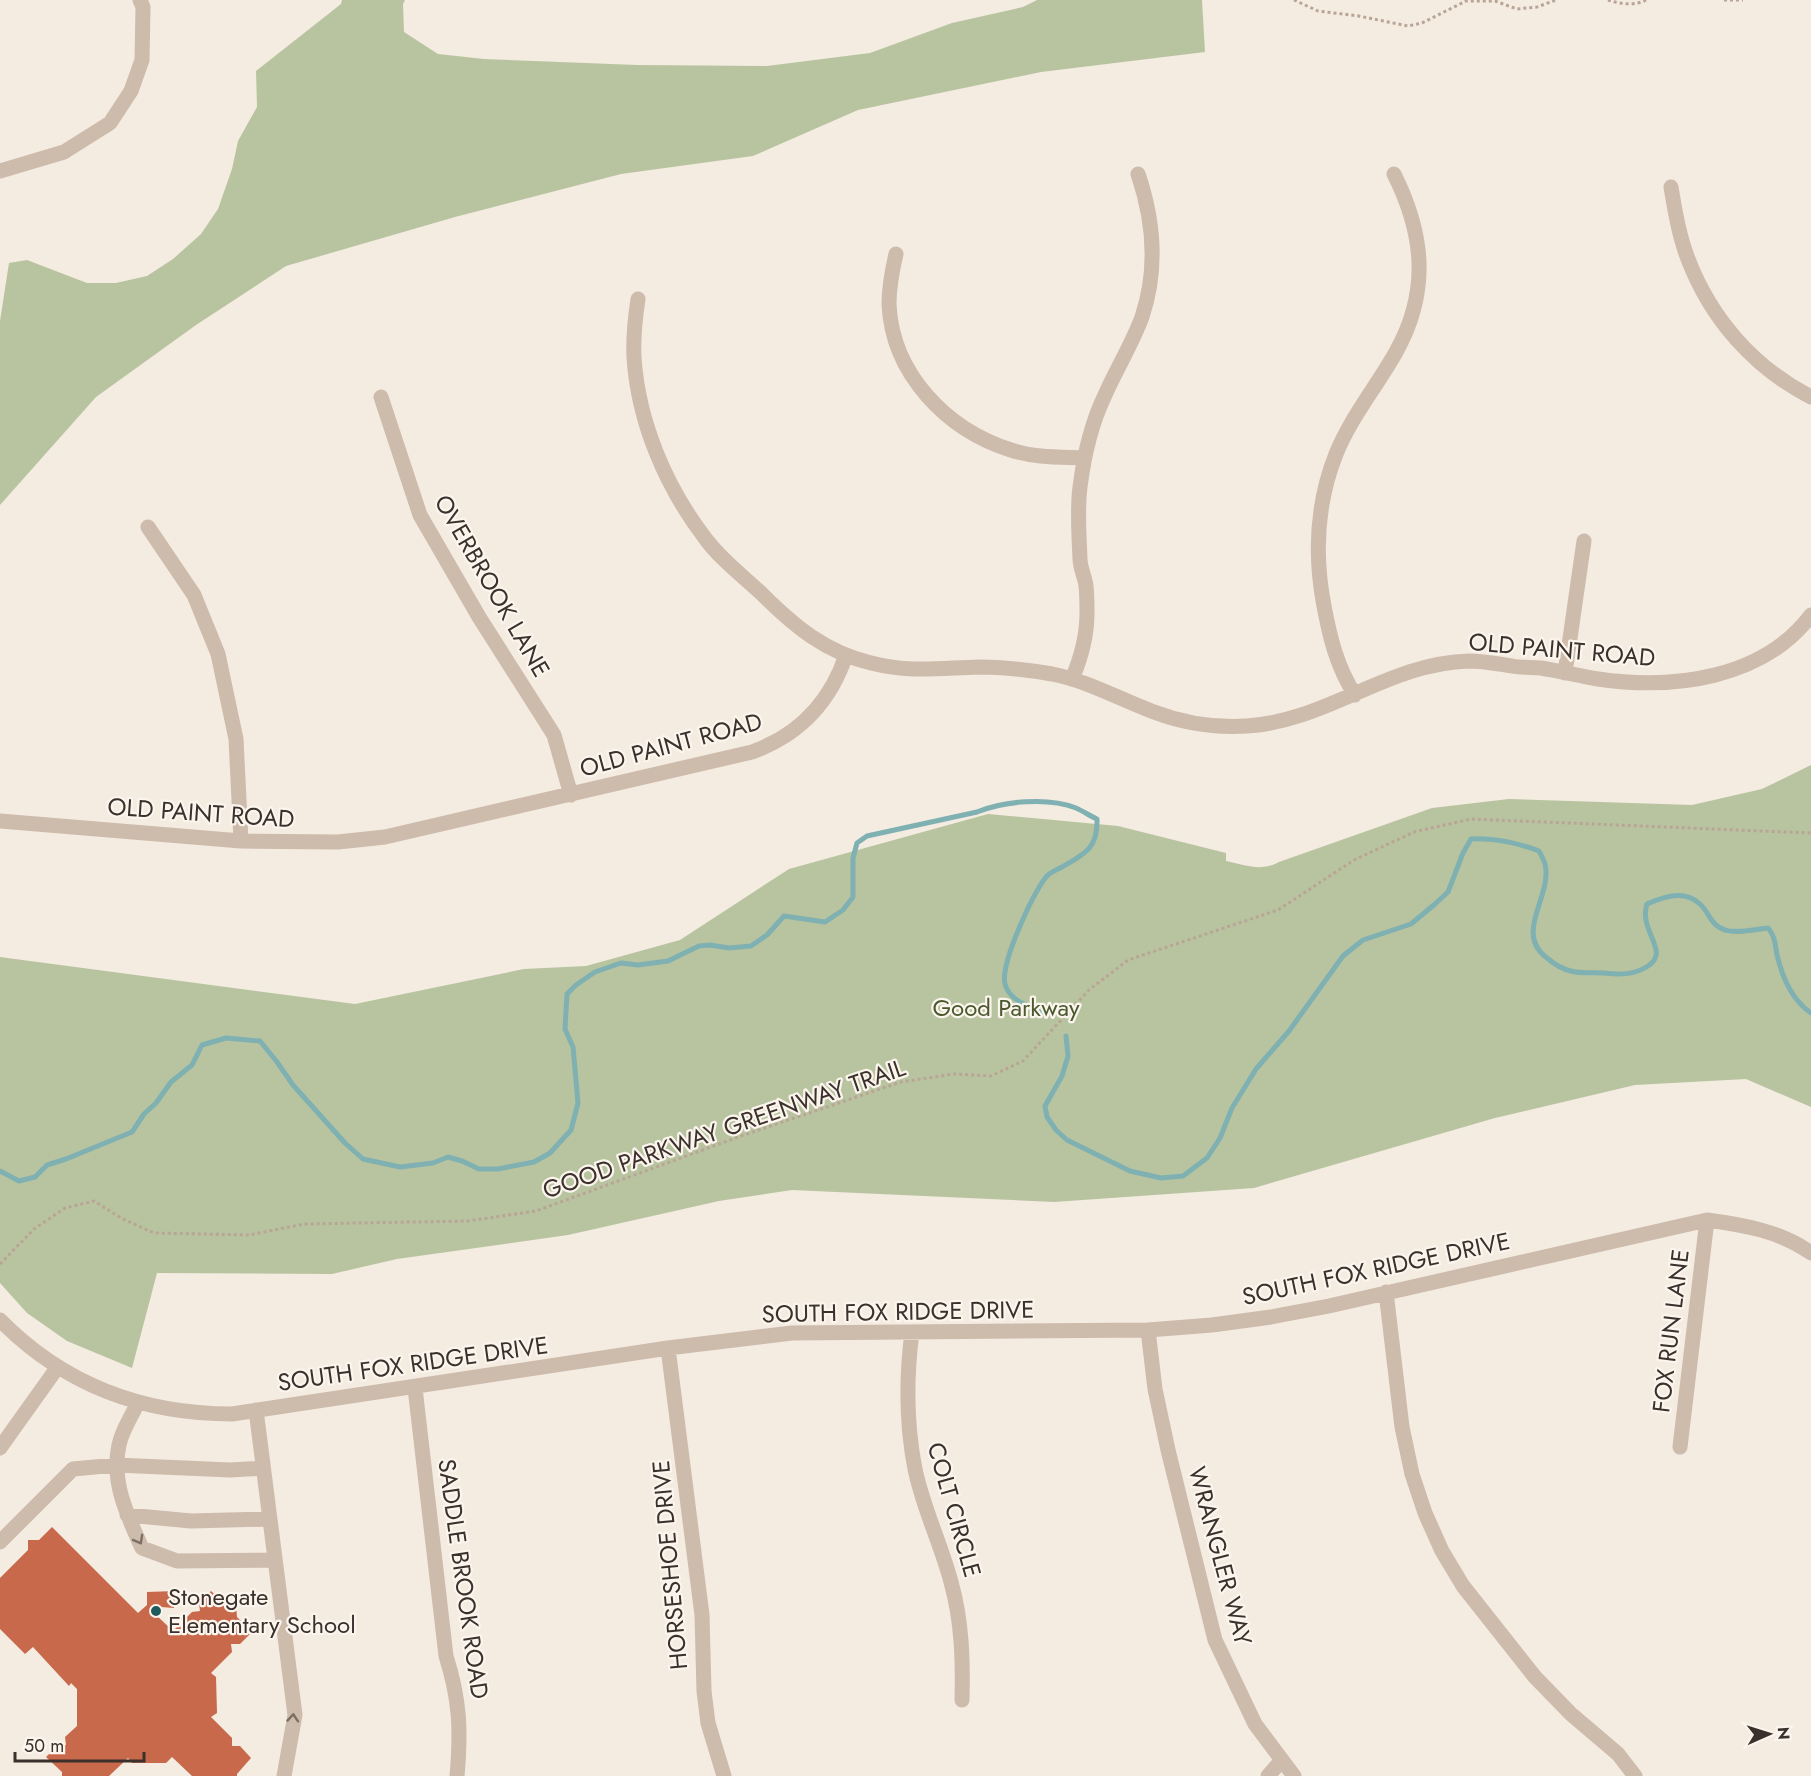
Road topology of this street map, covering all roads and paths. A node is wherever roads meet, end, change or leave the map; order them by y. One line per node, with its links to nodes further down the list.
1 (140, 0): 8 (street)
2 (1294, 0): 3 (path)
3 (1556, 0)
4 (1608, 0): 5 (path)
5 (1646, 0)
6 (1724, 0): 7 (path)
7 (1743, 0)
8 (0, 171)
9 (1138, 174): 16 (street)
10 (1394, 174): 23 (street)
11 (1671, 187): 15 (street)
12 (896, 254): 16 (street)
13 (638, 299): 20 (street)
14 (381, 397): 24 (street, OVERBROOK LANE)
15 (1811, 397)
16 (1084, 458): 22 (street)
17 (148, 527): 27 (street)
18 (1584, 541): 21 (street)
19 (1811, 615): 21 (street, OLD PAINT ROAD)
20 (846, 656): 22 (street, OLD PAINT ROAD); 24 (street, OLD PAINT ROAD)
21 (1565, 673): 23 (street, OLD PAINT ROAD)
22 (1072, 679): 23 (street, OLD PAINT ROAD)
23 (1355, 695)
24 (571, 795): 27 (street, OLD PAINT ROAD)
25 (0, 821): 27 (street, OLD PAINT ROAD)
26 (1811, 833): 30 (path, GOOD PARKWAY GREENWAY TRAIL)
27 (241, 841)
28 (1707, 1220): 29 (street, SOUTH FOX RIDGE DRIVE); 31 (street, SOUTH FOX RIDGE DRIVE); 40 (street, FOX RUN LANE)
29 (1811, 1253)
30 (0, 1264)
31 (1386, 1292): 33 (street, SOUTH FOX RIDGE DRIVE); 55 (street)
32 (0, 1320): 36 (street, SOUTH FOX RIDGE DRIVE)
33 (1148, 1330): 34 (street, SOUTH FOX RIDGE DRIVE); 49 (street, WRANGLER WAY)
34 (912, 1332): 35 (street, SOUTH FOX RIDGE DRIVE); 48 (street, COLT CIRCLE)
35 (668, 1348): 37 (street, SOUTH FOX RIDGE DRIVE); 52 (street, HORSESHOE DRIVE)
36 (57, 1368): 38 (street, SOUTH FOX RIDGE DRIVE); 41 (street)
37 (415, 1388): 39 (street, SOUTH FOX RIDGE DRIVE); 51 (street, SADDLE BROOK ROAD)
38 (138, 1402): 39 (street, SOUTH FOX RIDGE DRIVE); 42 (street)
39 (256, 1410): 43 (street)
40 (1680, 1447)
41 (0, 1448)
42 (116, 1465): 43 (street); 44 (street); 46 (street)
43 (263, 1468): 45 (street)
44 (127, 1515): 45 (street); 47 (street, one-way to 47)
45 (270, 1519): 47 (street)
46 (0, 1542)
47 (275, 1560): 50 (street, one-way to 47)
48 (962, 1700)
49 (1282, 1760): 53 (street); 54 (street, WRANGLER WAY)
50 (284, 1776)
51 (457, 1776)
52 (724, 1776)
53 (1268, 1776)
54 (1294, 1776)
55 (1635, 1776)

